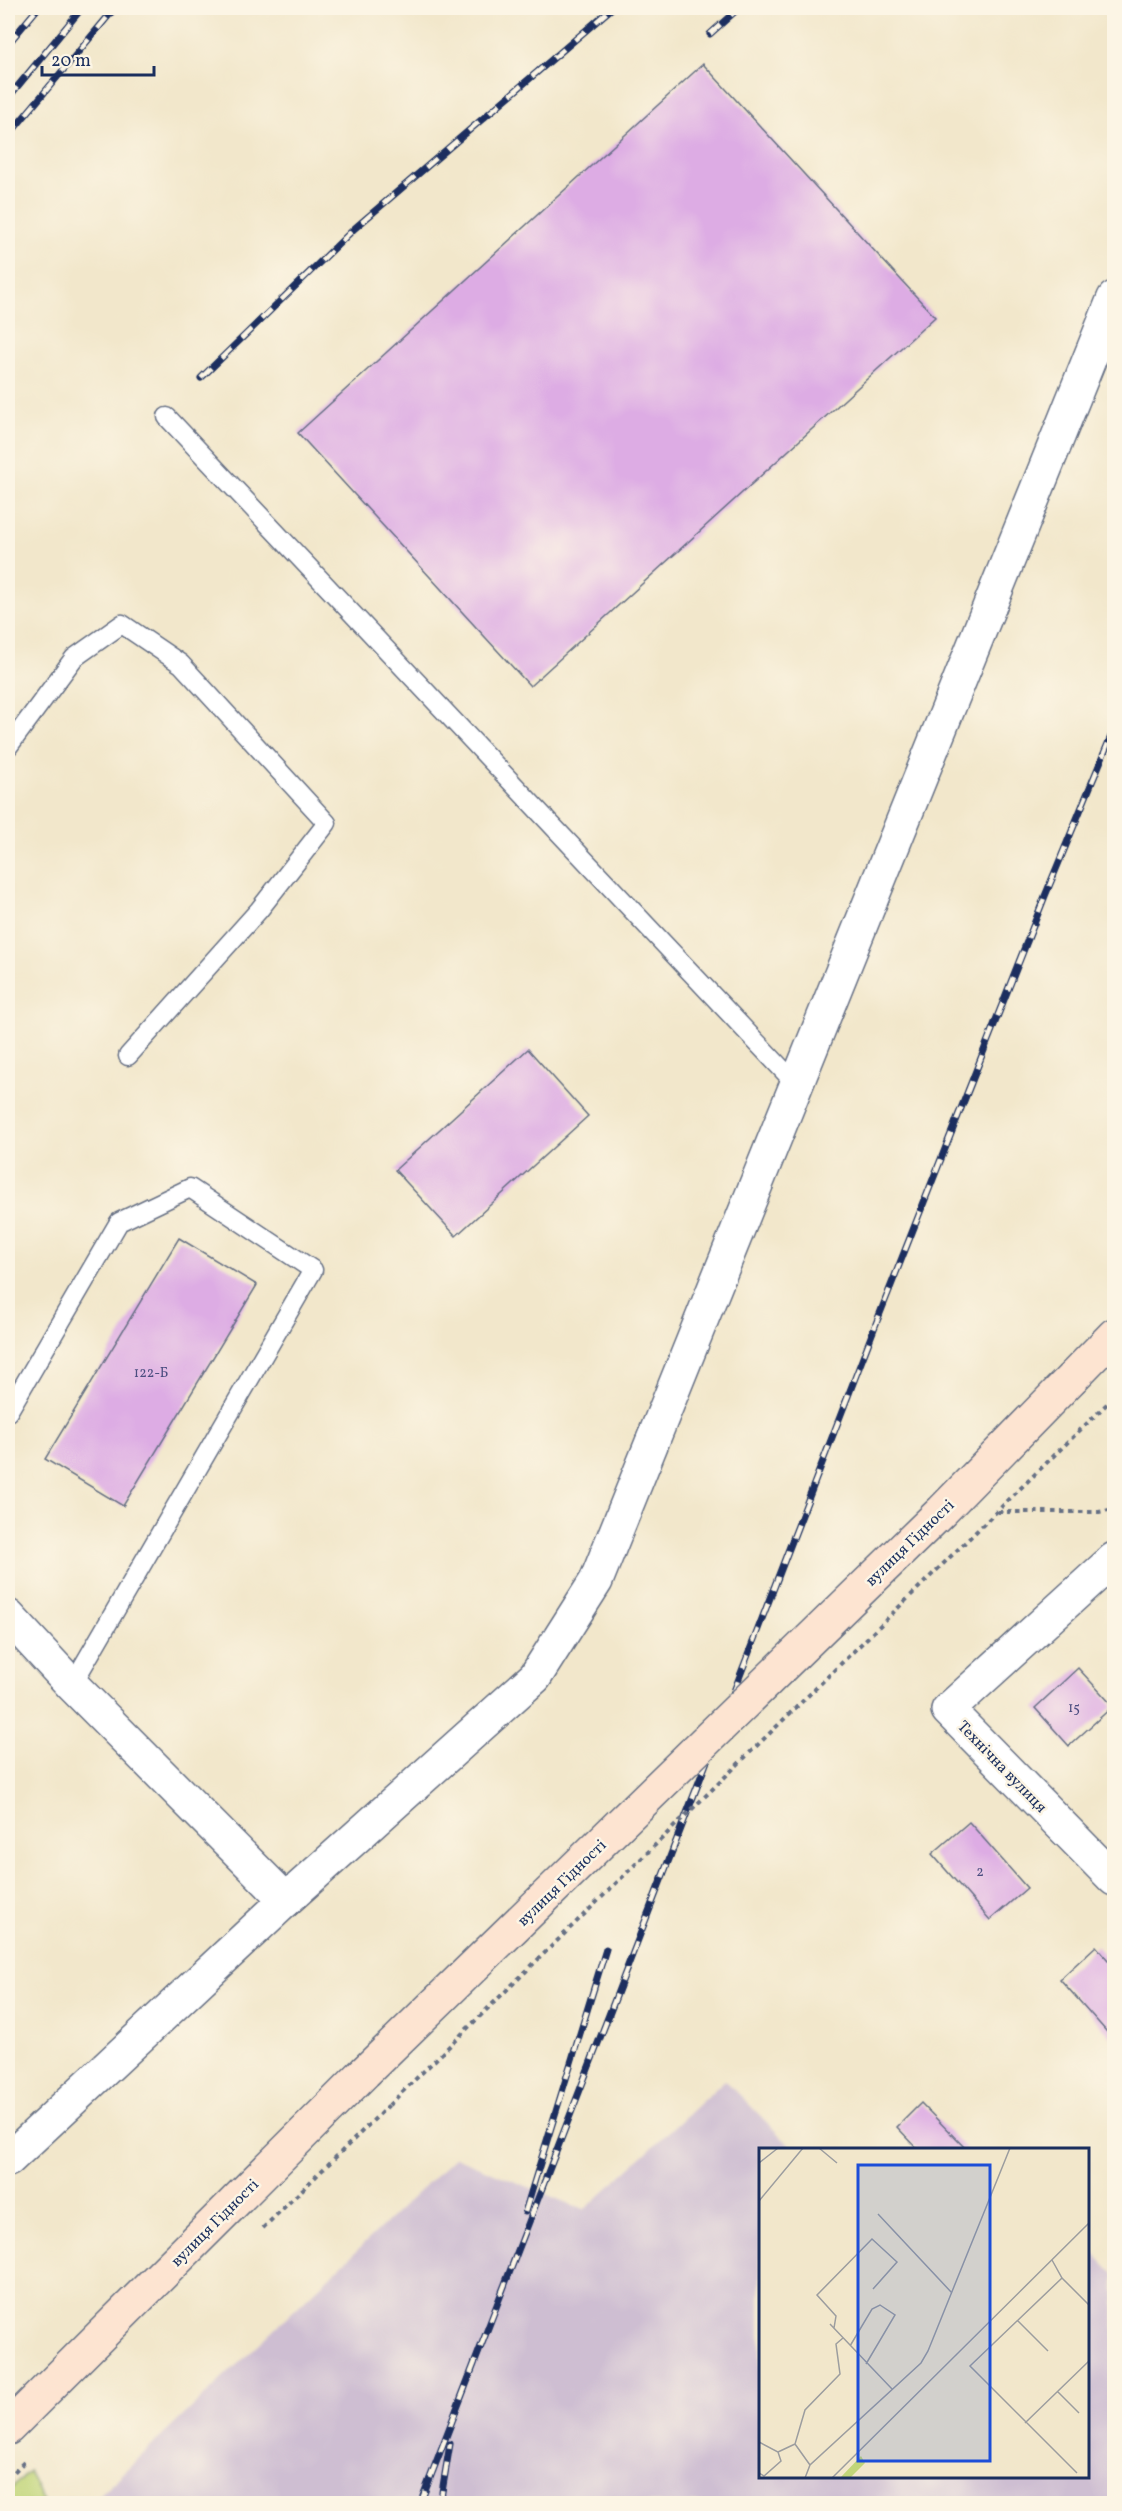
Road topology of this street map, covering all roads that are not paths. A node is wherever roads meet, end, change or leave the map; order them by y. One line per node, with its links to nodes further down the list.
1 (1114, 298): 5 (street)
2 (167, 417): 5 (lane)
3 (8, 747): 4 (lane)
4 (128, 1056)
5 (797, 1085): 12 (street)
6 (1114, 1335): 14 (main road, вулиця Гідності, bridge)
7 (8, 1412): 10 (lane)
8 (1114, 1559): 11 (street, Технічна вулиця)
9 (8, 1616): 10 (street)
10 (72, 1685): 12 (street)
11 (1114, 1879)
12 (286, 1900): 13 (street)
13 (8, 2160)
14 (8, 2428)

